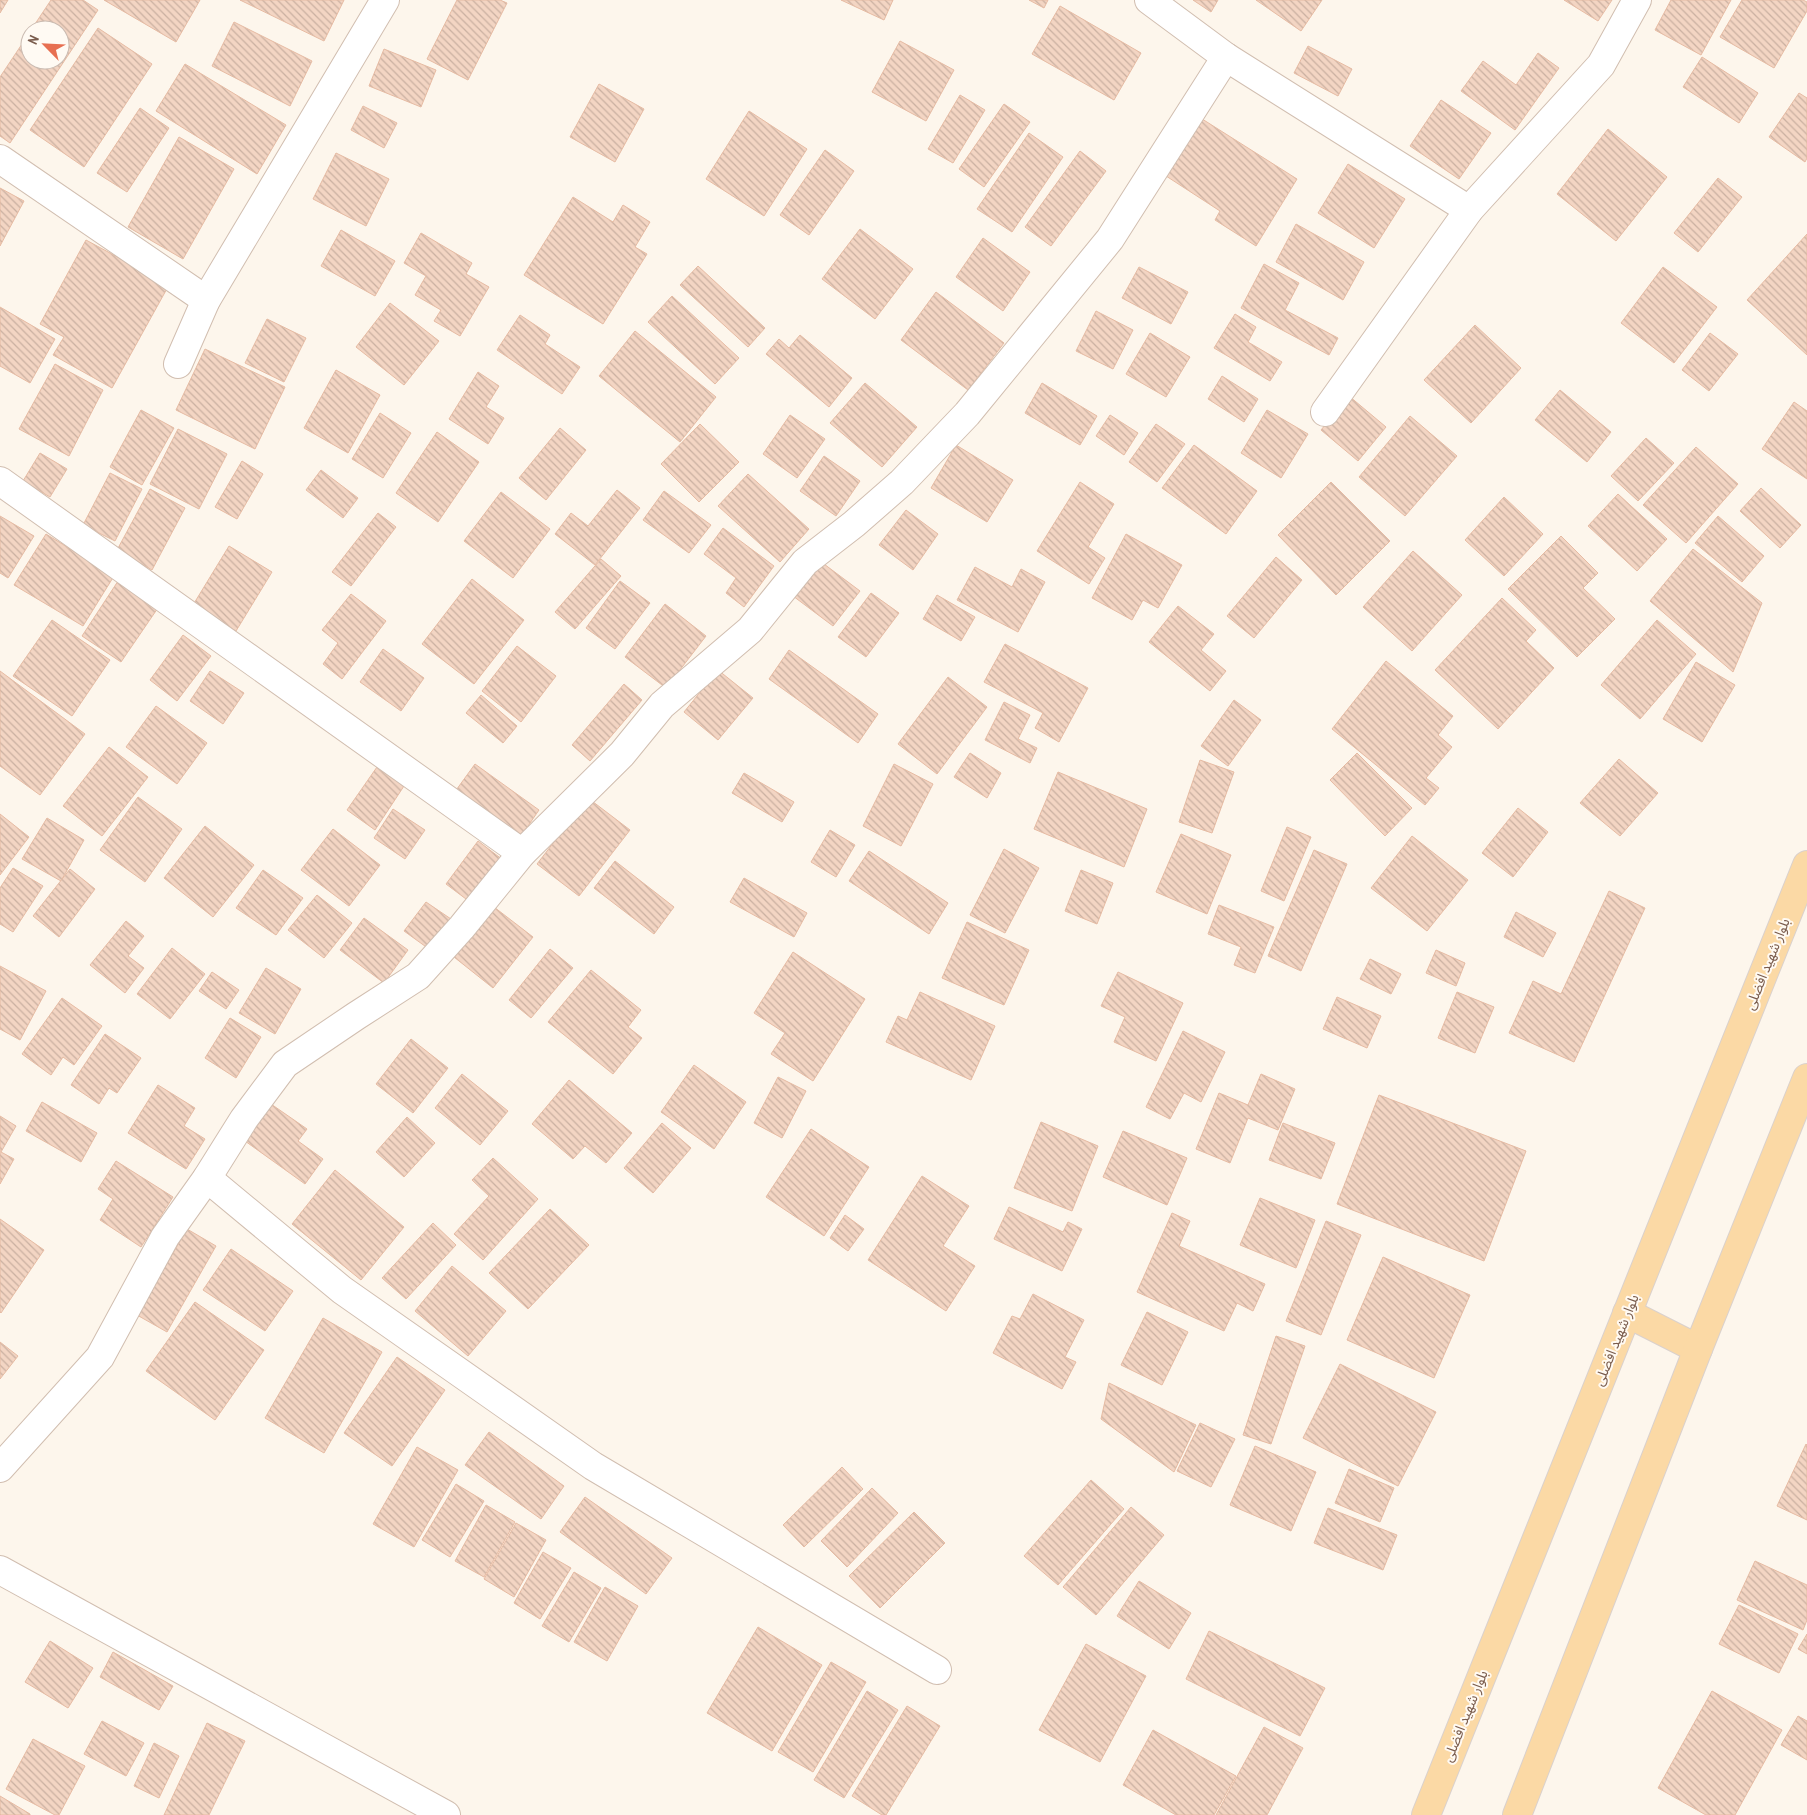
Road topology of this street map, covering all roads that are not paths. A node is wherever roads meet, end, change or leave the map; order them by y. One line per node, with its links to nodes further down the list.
1 (385, 0): 7 (street)
2 (1149, 0): 4 (street)
3 (1638, 0): 6 (street)
4 (1226, 57): 6 (street); 11 (street)
5 (0, 159): 7 (street)
6 (1469, 210): 9 (street)
7 (206, 300): 8 (street)
8 (178, 364)
9 (1325, 412)
10 (0, 481): 11 (street)
11 (522, 853): 14 (street)
12 (1807, 865): 15 (main road, بلوار شهید افضلی)
13 (1807, 1078): 16 (main road)
14 (207, 1178): 17 (street); 19 (street)
15 (1627, 1313): 16 (main road); 21 (main road, بلوار شهید افضلی)
16 (1698, 1349): 22 (main road)
17 (0, 1468)
18 (0, 1570): 20 (street)
19 (937, 1670)
20 (446, 1815)
21 (1426, 1815)
22 (1517, 1815)

